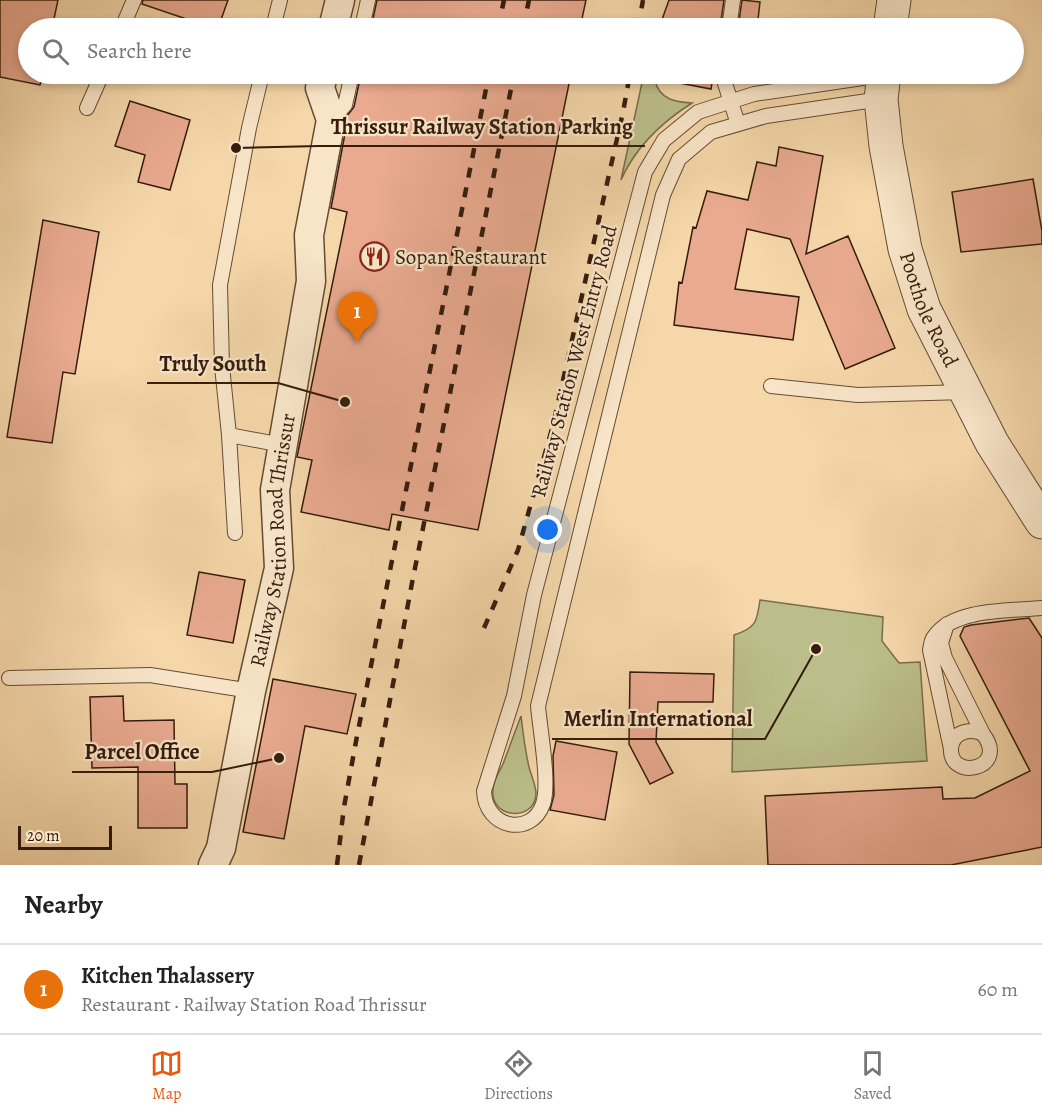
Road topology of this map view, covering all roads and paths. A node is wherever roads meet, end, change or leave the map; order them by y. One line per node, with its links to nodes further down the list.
1 (134, 0): 7 (lane)
2 (279, 0): 8 (lane)
3 (339, 0): 9 (street)
4 (368, 0): 10 (lane)
5 (733, 0): 11 (lane)
6 (894, 0): 12 (street)
7 (126, 18)
8 (275, 18)
9 (335, 18)
10 (364, 18)
11 (730, 18)
12 (891, 18)
13 (98, 84): 22 (lane)
14 (260, 84): 27 (lane)
15 (321, 84): 23 (street, Railway Station Road Thrissur)
16 (350, 84): 23 (lane)
17 (725, 84): 21 (lane)
18 (871, 84): 21 (lane, Railway Station West Entry Road)
19 (879, 84): 24 (lane, Railway Station West Entry Road)
20 (883, 84): 26 (street, Poothole Road)
21 (730, 102): 24 (lane); 24 (lane, Railway Station West Entry Road)
22 (87, 108)
23 (331, 120): 28 (street, Railway Station Road Thrissur)
24 (738, 124)
25 (771, 386): 26 (lane)
26 (967, 392): 29 (street, Poothole Road)
27 (229, 435): 28 (lane); 30 (lane)
28 (282, 445): 34 (street, Railway Station Road Thrissur)
29 (1042, 522)
30 (235, 533)
31 (1042, 608): 32 (lane)
32 (947, 624): 35 (lane); 36 (lane)
33 (9, 678): 34 (lane)
34 (251, 691): 37 (street, Railway Station Road Thrissur)
35 (983, 734): 36 (lane); 36 (lane)
36 (951, 749)
37 (213, 865)

